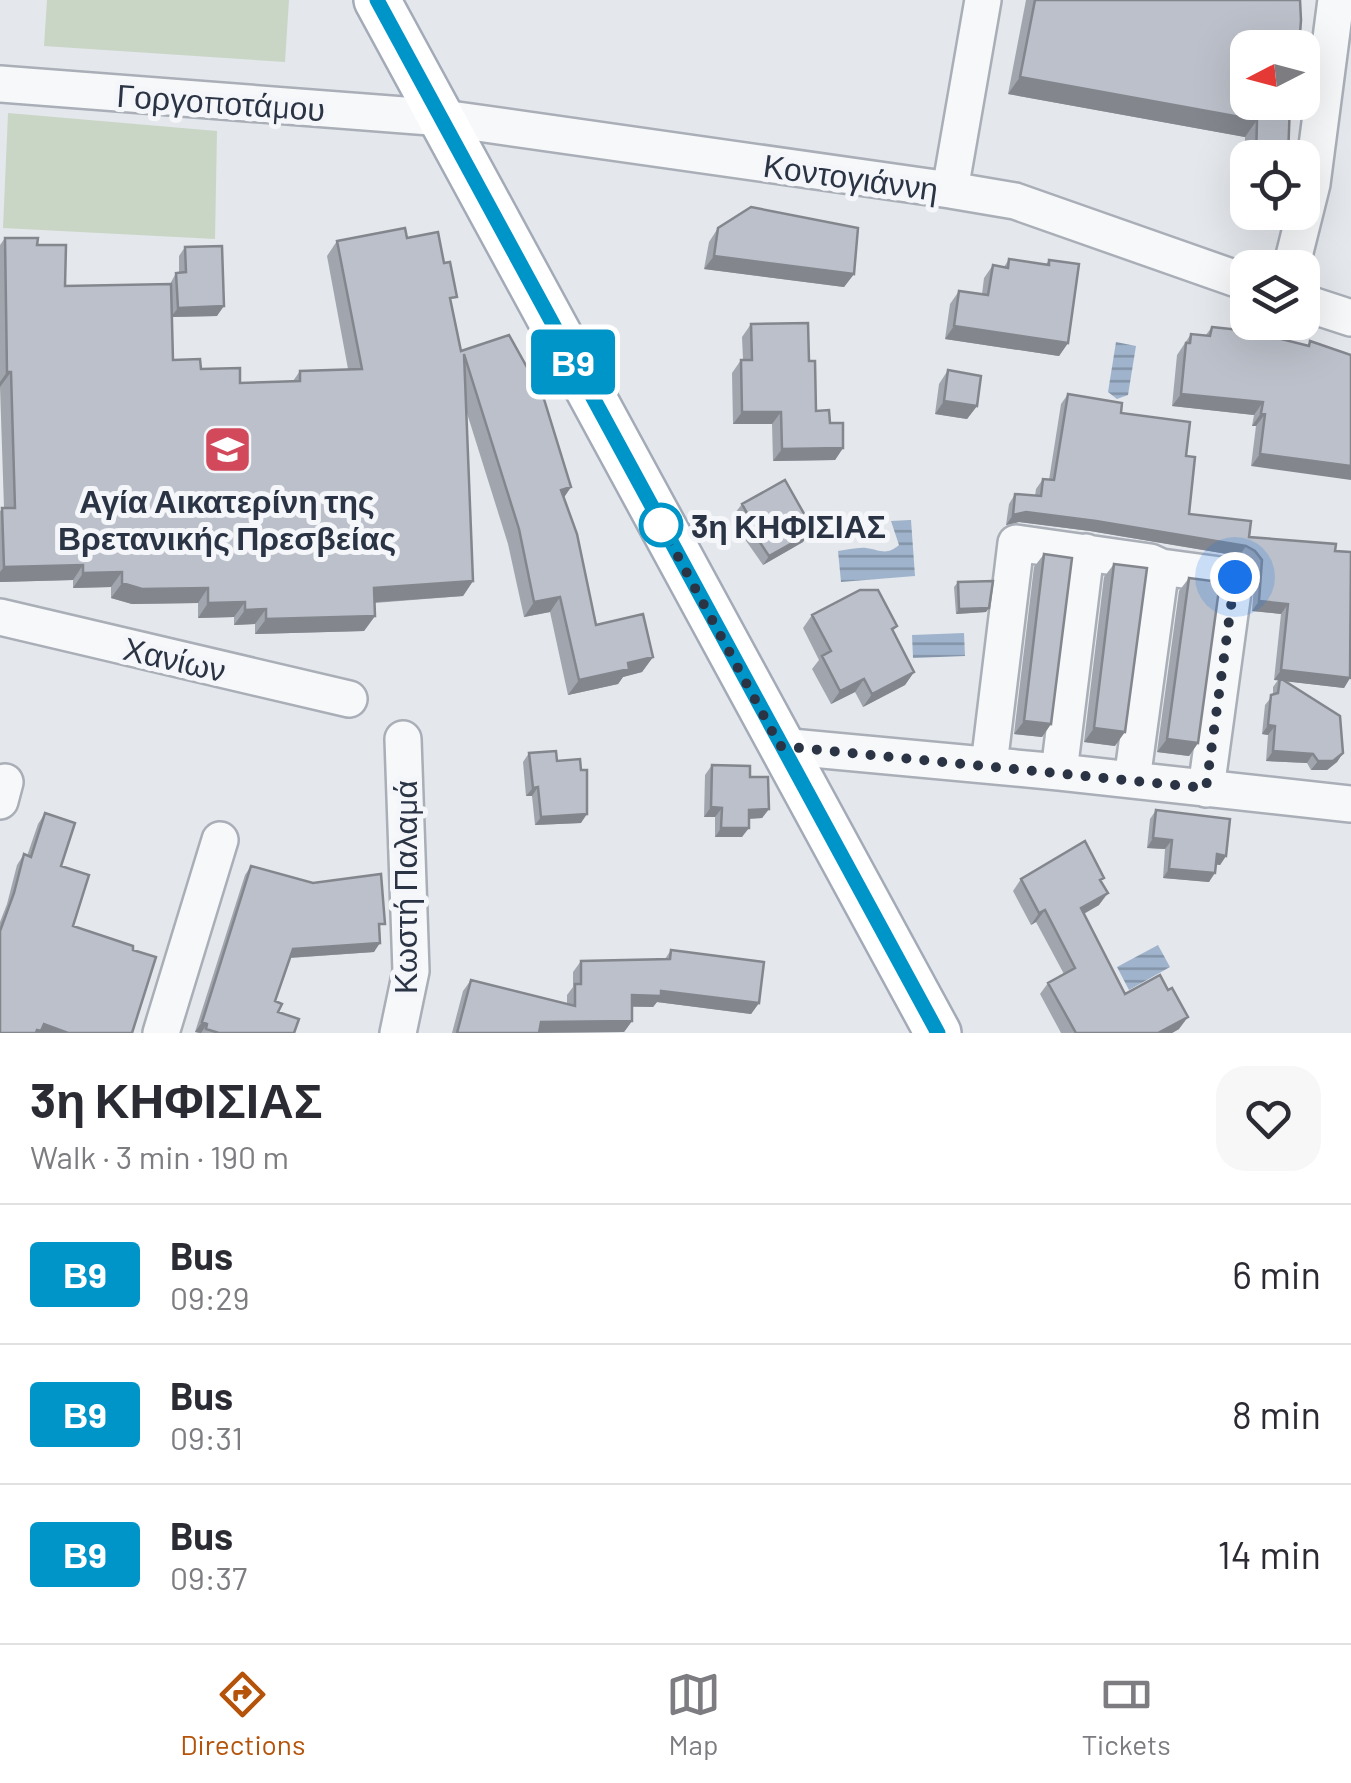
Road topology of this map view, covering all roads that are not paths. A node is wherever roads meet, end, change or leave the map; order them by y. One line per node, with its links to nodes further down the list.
1 (376, 0): 5 (main road)
2 (982, 0): 6 (street)
3 (1336, 0): 7 (street)
4 (0, 84): 5 (street, Γοργοποτάμου)
5 (442, 118): 6 (street, Κοντογιάννη); 16 (main road)
6 (950, 190): 8 (street, Κοντογιάννη)
7 (1296, 250)
8 (1230, 277)
9 (1320, 308): 10 (street)
10 (1351, 318)
11 (1086, 552): 12 (street); 17 (street); 18 (street)
12 (1161, 567): 19 (street); 20 (street)
13 (0, 616): 14 (street, Χανίων)
14 (349, 699)
15 (403, 740): 24 (street, Κωστή Παλαμά)
16 (780, 746): 17 (street); 25 (main road)
17 (989, 765): 18 (street)
18 (1059, 772): 19 (street)
19 (1132, 780): 20 (street)
20 (1206, 788): 21 (street)
21 (1351, 804)
22 (220, 840): 23 (street)
23 (161, 1033)
24 (398, 1033)
25 (938, 1033)

